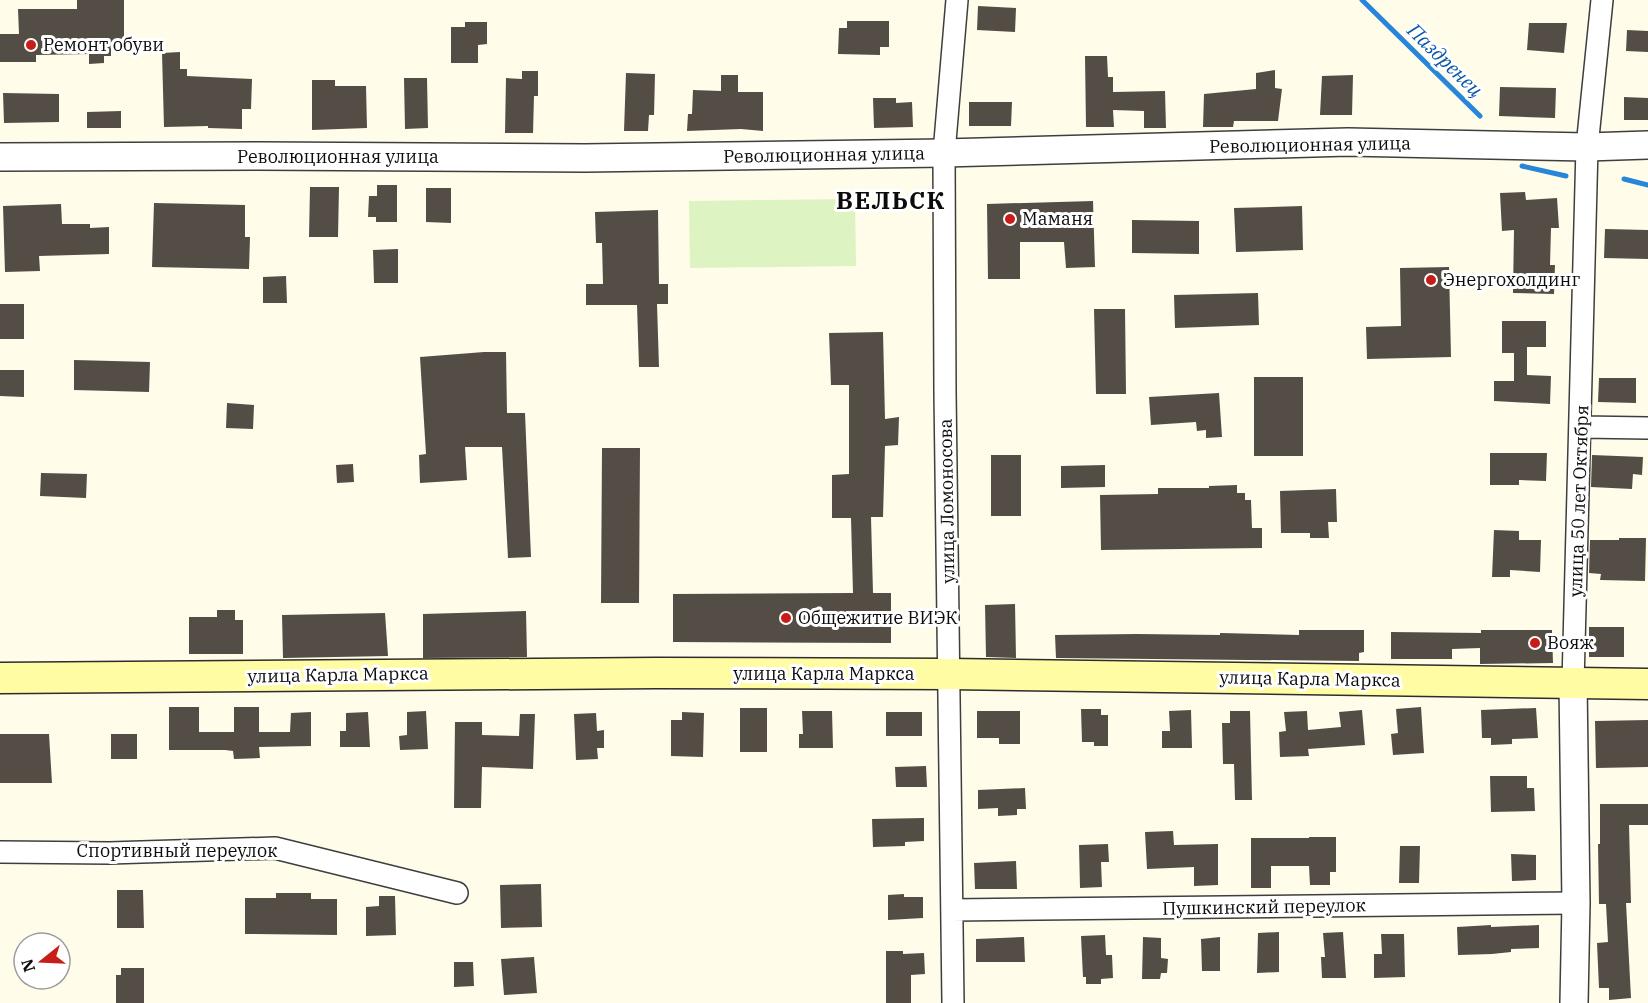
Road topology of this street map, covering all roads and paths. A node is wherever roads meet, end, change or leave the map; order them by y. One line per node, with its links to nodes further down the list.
1 (957, 0): 5 (street, улица Ломоносова)
2 (1602, 0): 4 (street, улица 50 лет Октября)
3 (1648, 145): 4 (street, Революционная улица)
4 (1587, 147): 5 (street, Революционная улица); 7 (street, улица 50 лет Октября)
5 (944, 153): 6 (street, Революционная улица); 9 (street, улица Ломоносова)
6 (0, 158)
7 (1581, 427): 8 (street); 11 (street, улица 50 лет Октября)
8 (1648, 428)
9 (950, 674): 10 (main road, улица Карла Маркса); 11 (main road, улица Карла Маркса); 16 (street, улица Ломоносова)
10 (0, 678)
11 (1573, 683): 12 (main road, улица Карла Маркса); 15 (street, улица 50 лет Октября)
12 (1648, 684)
13 (0, 852): 14 (street, Спортивный переулок)
14 (457, 893)
15 (1576, 903): 16 (street, Пушкинский переулок); 18 (street, улица 50 лет Октября)
16 (952, 910): 17 (street, улица Ломоносова)
17 (953, 1003)
18 (1574, 1003)

